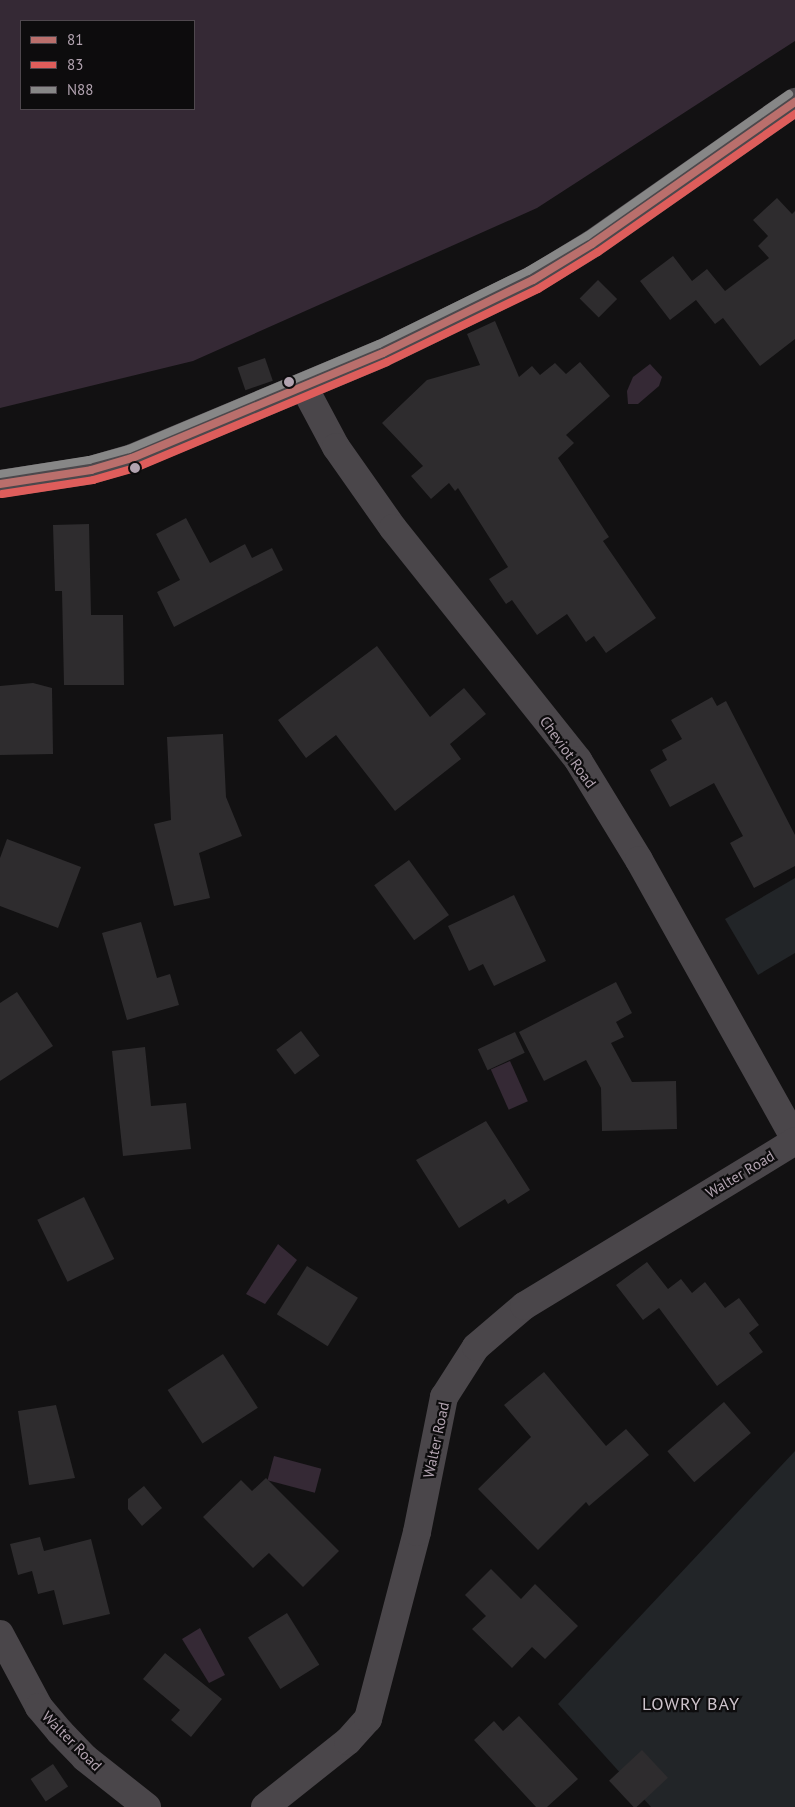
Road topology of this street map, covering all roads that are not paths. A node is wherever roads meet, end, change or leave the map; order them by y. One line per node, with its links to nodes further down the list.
1 (795, 102): 2 (main road)
2 (305, 389): 3 (main road); 4 (street, Cheviot Road)
3 (0, 484)
4 (795, 1140): 7 (street, Walter Road)
5 (0, 1634): 6 (street, Walter Road)
6 (147, 1807)
7 (265, 1807)

